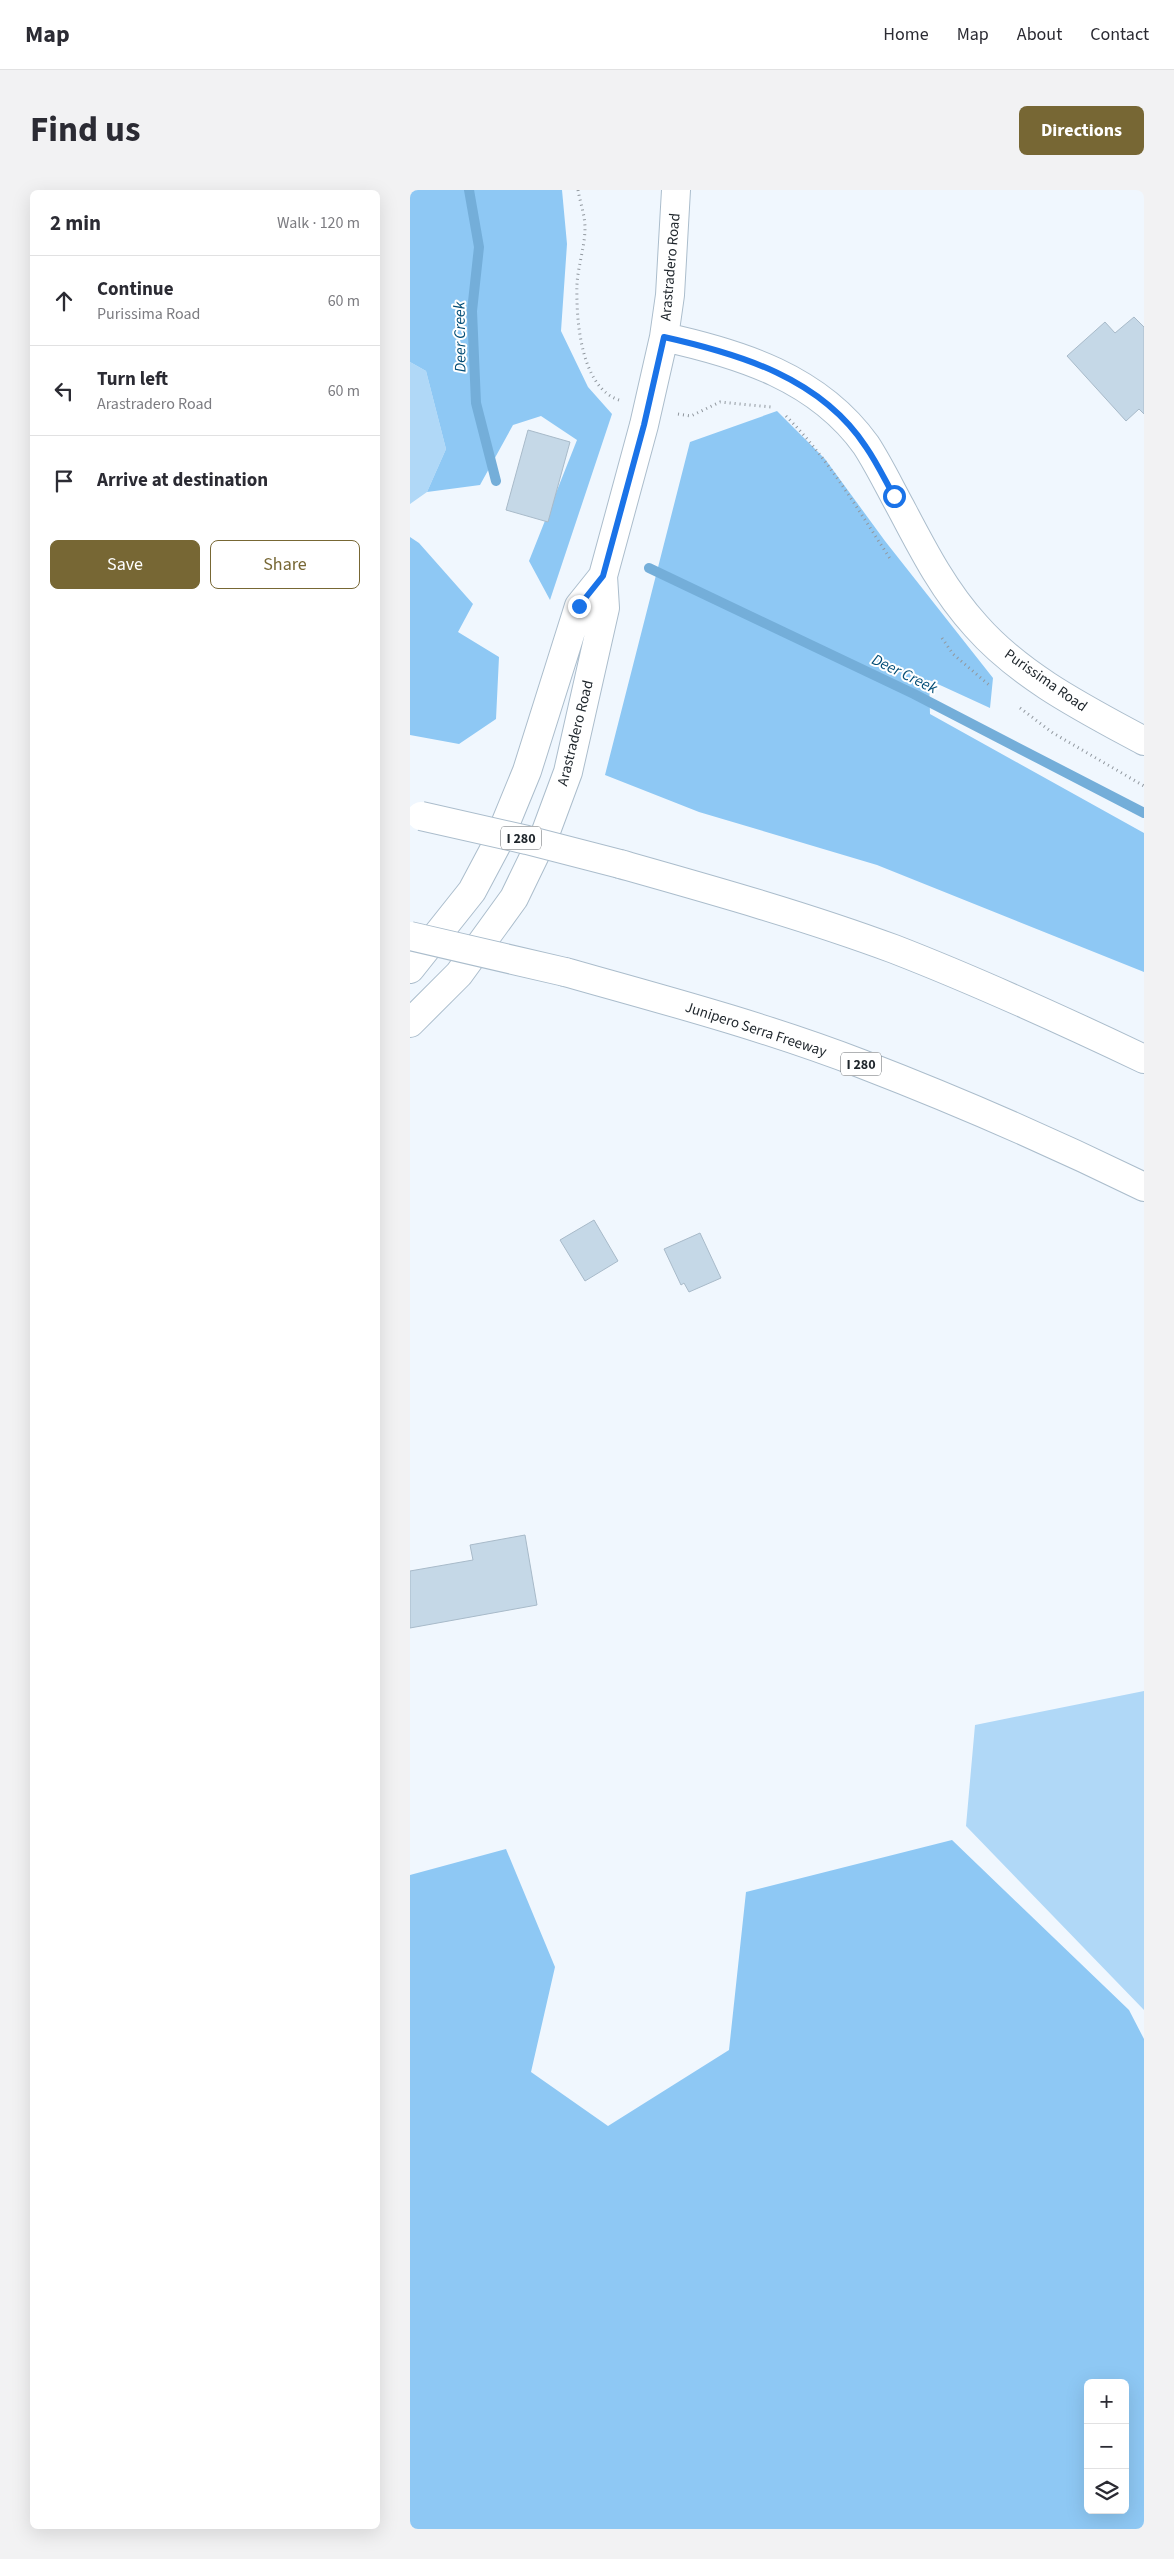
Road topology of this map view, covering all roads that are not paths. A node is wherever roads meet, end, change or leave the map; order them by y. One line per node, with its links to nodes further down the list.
1 (676, 190): 2 (main road, Arastradero Road)
2 (664, 337): 3 (main road, Arastradero Road); 4 (main road, Purissima Road)
3 (603, 576): 7 (main road, Arastradero Road); 8 (main road, Arastradero Road)
4 (1144, 741)
5 (415, 815): 9 (main road, I 280, bridge)
6 (410, 936): 10 (main road, Junipero Serra Freeway / I 280, bridge)
7 (410, 969)
8 (410, 1023)
9 (1144, 1059)
10 (1144, 1187)

